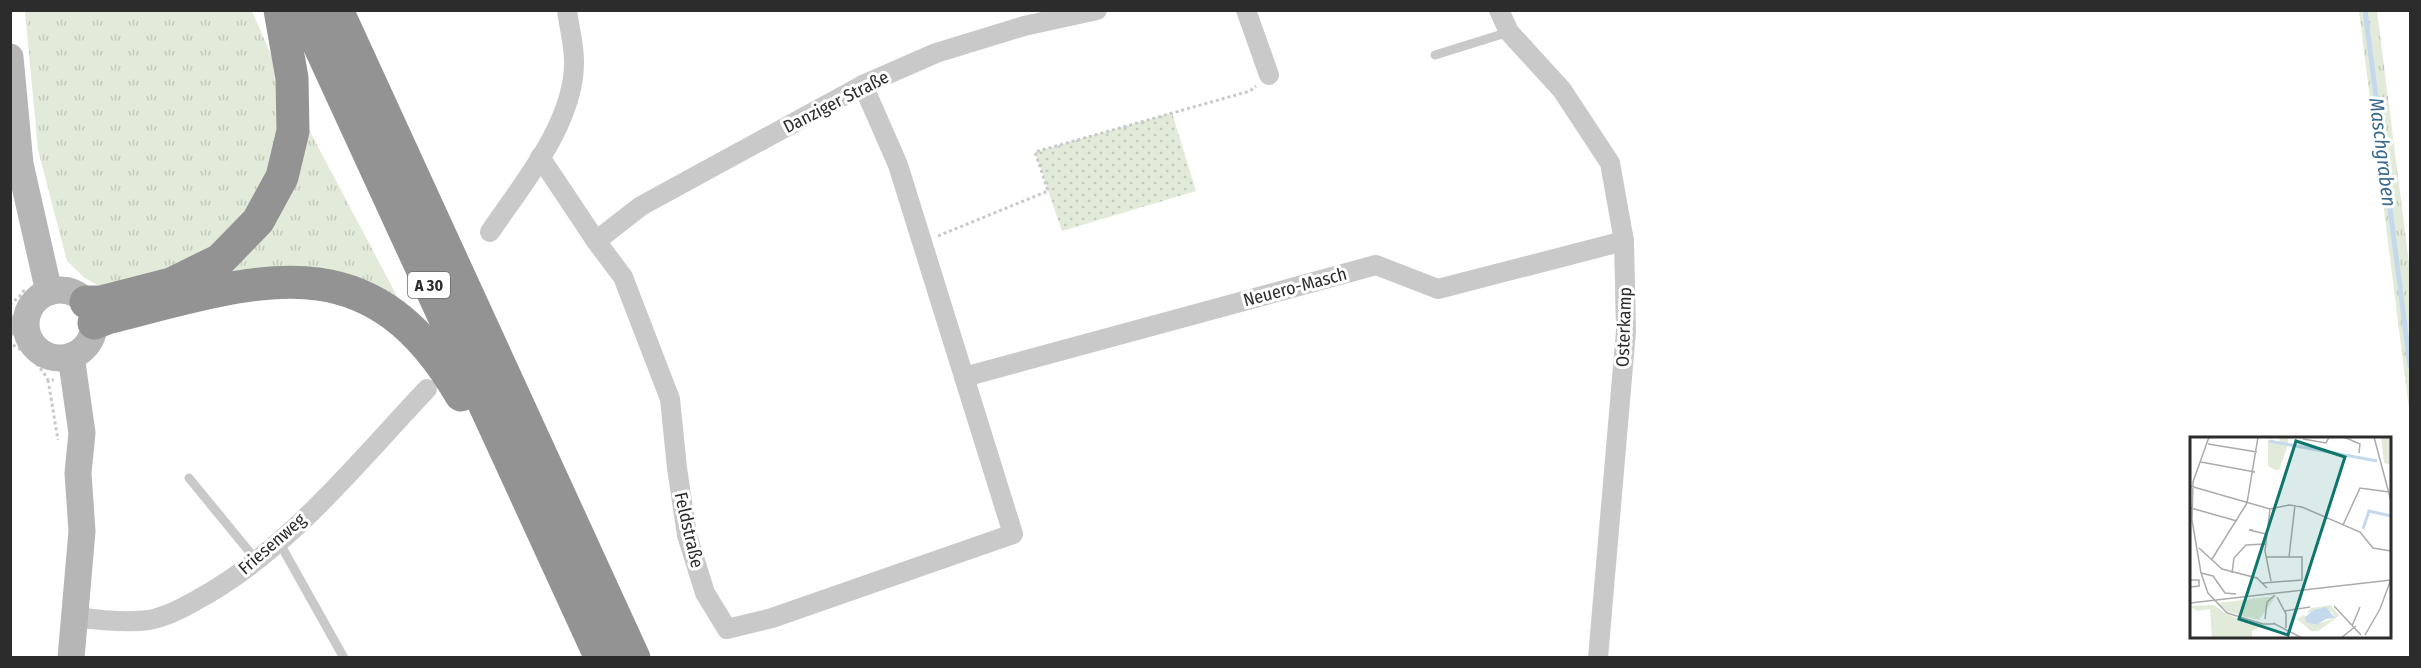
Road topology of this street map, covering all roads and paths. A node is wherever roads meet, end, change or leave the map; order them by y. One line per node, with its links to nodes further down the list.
1 (280, 10): 20 (highway)
2 (303, 10): 27 (highway, A 30)
3 (338, 10): 33 (highway, A 30)
4 (567, 10): 14 (street)
5 (1097, 10): 8 (street, Danziger Straße)
6 (1246, 10): 12 (street)
7 (1499, 10): 9 (street, Osterkamp)
8 (1023, 18): 13 (street, Danziger Straße)
9 (1509, 32): 10 (lane); 16 (street, Osterkamp)
10 (1435, 55)
11 (10, 57): 19 (main road)
12 (1269, 75): 18 (path)
13 (863, 85): 17 (street, Danziger Straße); 18 (street)
14 (540, 157): 15 (street); 17 (street, Feldstraße)
15 (490, 232)
16 (1624, 240): 23 (street, Neuero-Masch); 34 (street, Osterkamp)
17 (596, 241): 23 (street, Feldstraße)
18 (922, 243): 23 (street)
19 (49, 291): 20 (main road); 21 (main road)
20 (90, 312): 22 (main road); 27 (highway)
21 (18, 324): 22 (main road)
22 (62, 357): 29 (main road)
23 (964, 378)
24 (427, 389): 26 (street, Friesenweg)
25 (189, 478): 28 (lane)
26 (279, 542): 28 (street, Friesenweg); 31 (lane)
27 (556, 559): 32 (highway, A 30)
28 (257, 561): 29 (street, Friesenweg)
29 (76, 617): 30 (main road)
30 (71, 657)
31 (344, 657)
32 (601, 657)
33 (634, 657)
34 (1598, 657)

